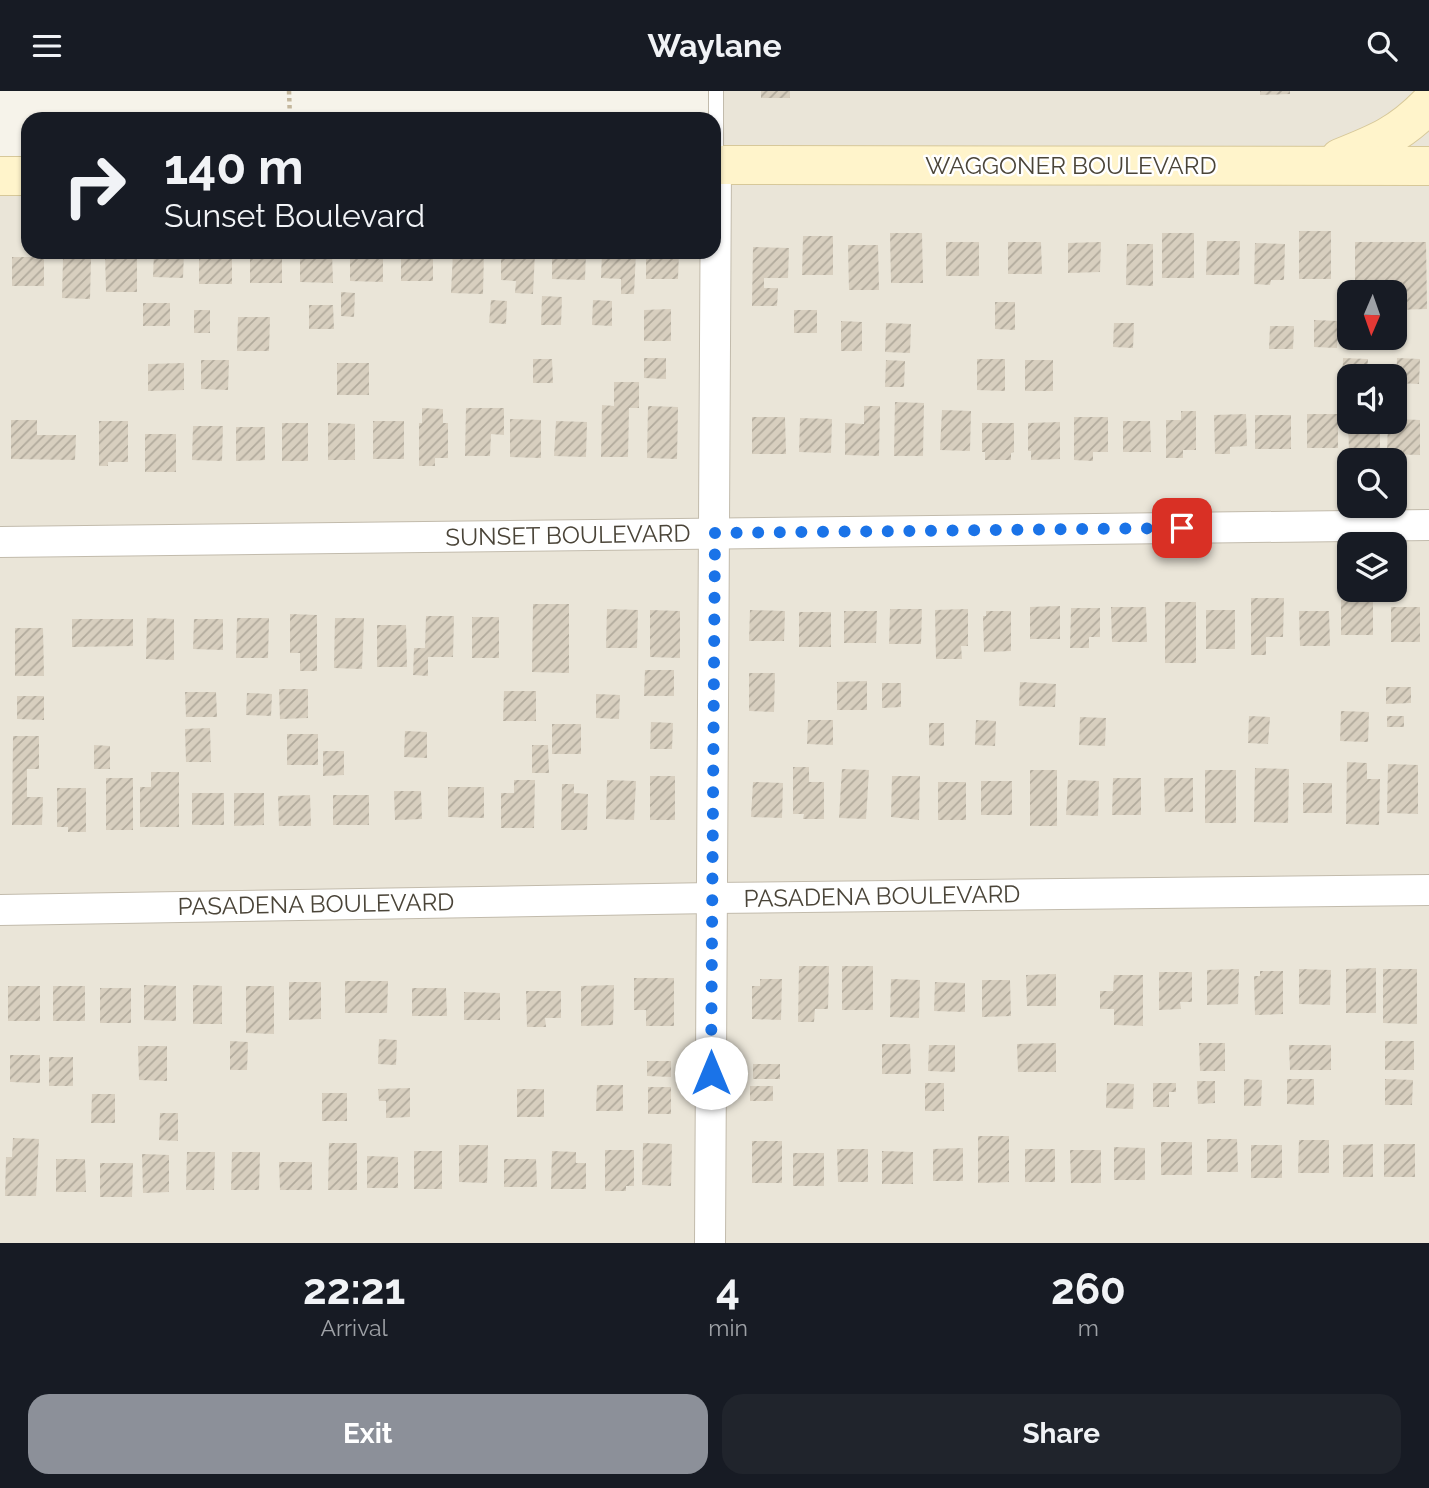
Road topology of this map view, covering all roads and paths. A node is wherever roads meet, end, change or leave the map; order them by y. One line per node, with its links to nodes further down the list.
1 (289, 91): 4 (path)
2 (716, 91): 5 (lane)
3 (1429, 104): 7 (street)
4 (290, 112)
5 (716, 112)
6 (721, 165): 7 (street, WAGGONER BOULEVARD)
7 (1322, 166): 8 (street, WAGGONER BOULEVARD)
8 (1429, 166)
9 (0, 176): 10 (street)
10 (21, 176)
11 (715, 259): 13 (street)
12 (1429, 525): 13 (street, SUNSET BOULEVARD)
13 (715, 533): 14 (street, SUNSET BOULEVARD); 16 (street)
14 (0, 542)
15 (1429, 890): 16 (street, PASADENA BOULEVARD)
16 (712, 898): 17 (street, PASADENA BOULEVARD); 18 (street)
17 (0, 910)
18 (710, 1243)

